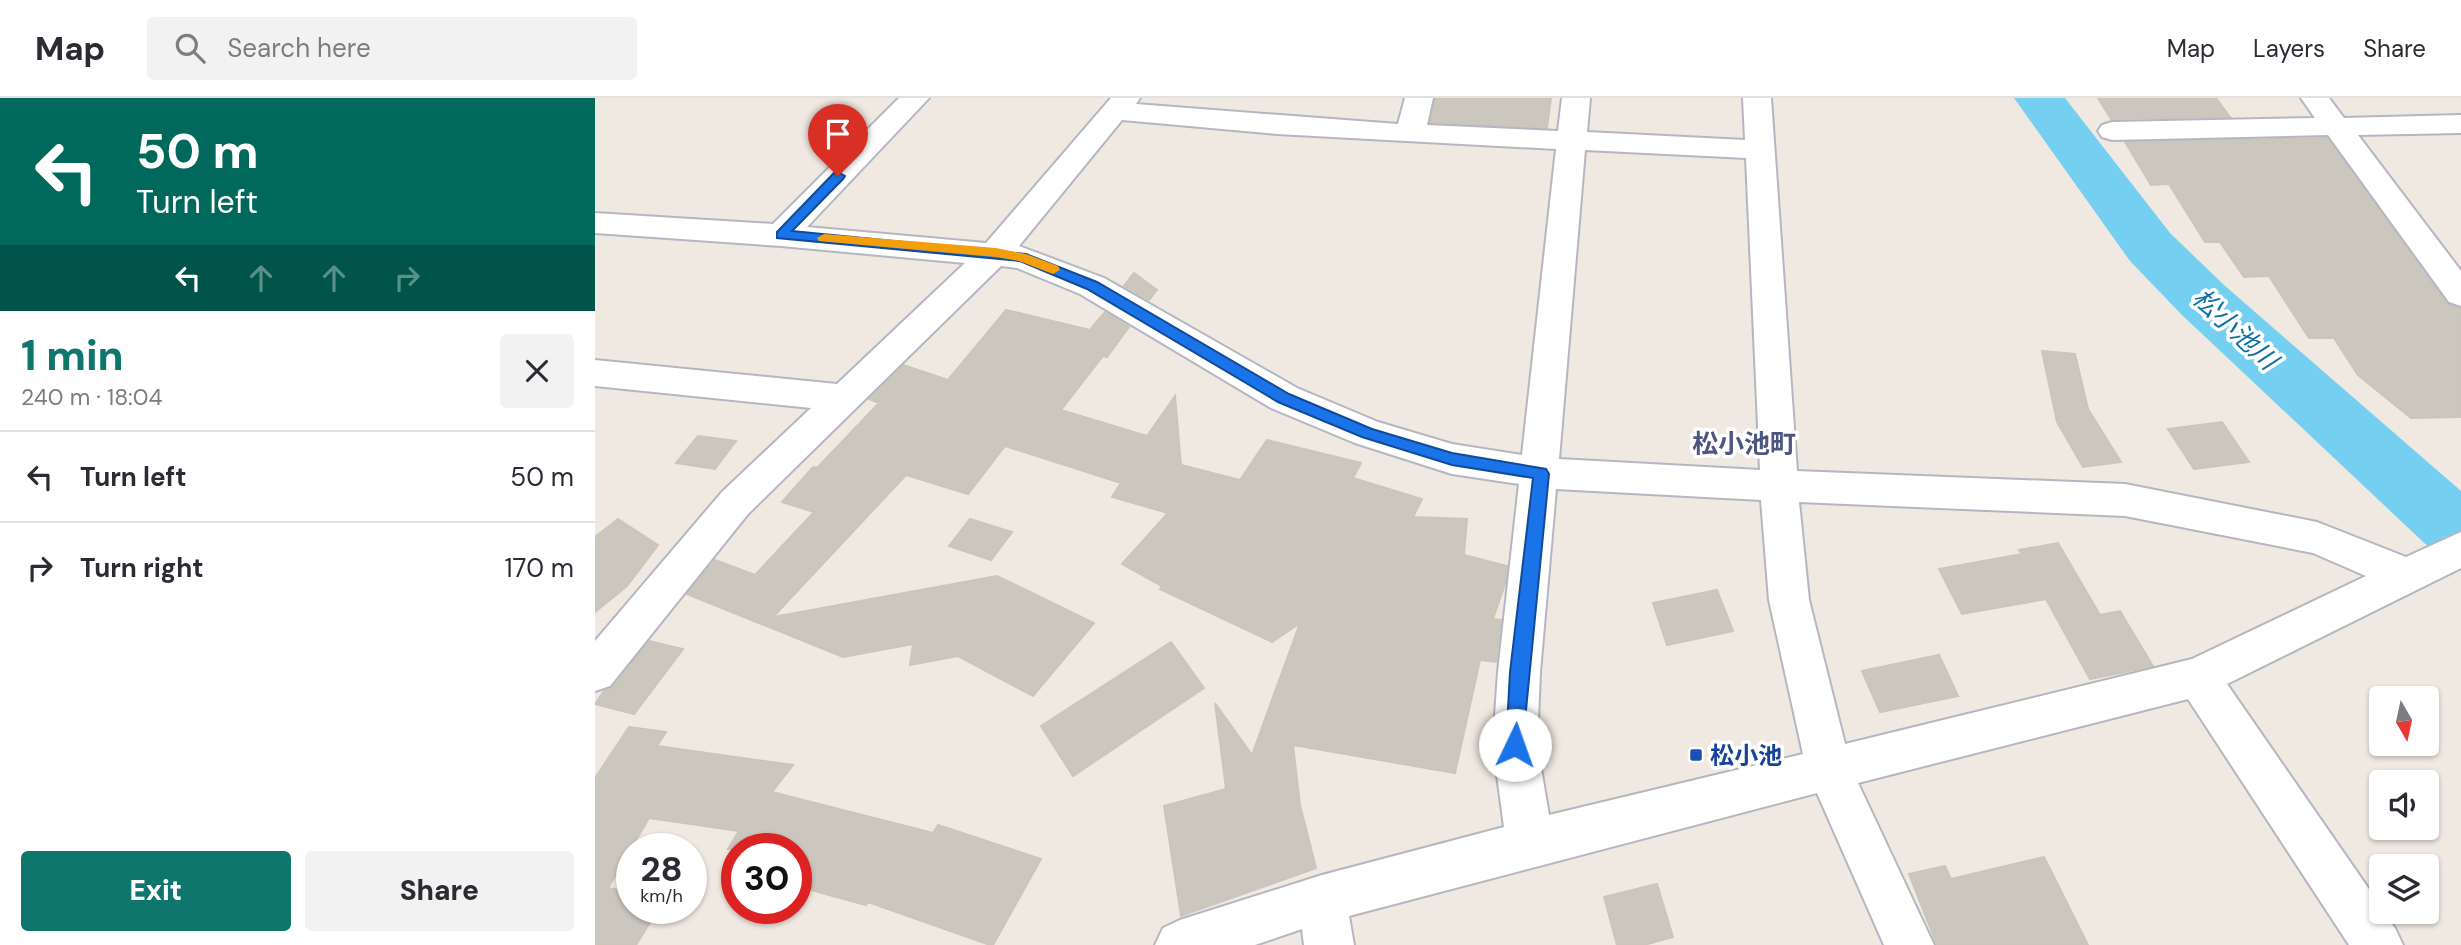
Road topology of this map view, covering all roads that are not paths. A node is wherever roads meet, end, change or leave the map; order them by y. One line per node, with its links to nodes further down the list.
1 (915, 98): 14 (street)
2 (1419, 98): 10 (street)
3 (1576, 98): 11 (street)
4 (1757, 98): 12 (street)
5 (2315, 98): 8 (street)
6 (1121, 105): 10 (street); 15 (street)
7 (2461, 124): 8 (street)
8 (2336, 127): 9 (street); 16 (street)
9 (2112, 131)
10 (1410, 134): 11 (street)
11 (1572, 138): 12 (street); 19 (street)
12 (1761, 150): 20 (street)
13 (595, 223): 14 (street)
14 (781, 235): 15 (street)
15 (996, 253): 18 (street); 19 (street)
16 (2461, 295)
17 (595, 373): 18 (street)
18 (844, 398): 23 (street)
19 (1541, 474): 20 (street); 26 (street)
20 (1779, 485): 22 (street); 25 (street)
21 (2452, 553): 22 (street)
22 (2410, 576): 24 (street)
23 (595, 672)
24 (2198, 677): 25 (street); 31 (street)
25 (1829, 769): 26 (street); 30 (street)
26 (1530, 843): 27 (street)
27 (1322, 899): 28 (street); 29 (street)
28 (1180, 945)
29 (1329, 945)
30 (1909, 945)
31 (2378, 945)

